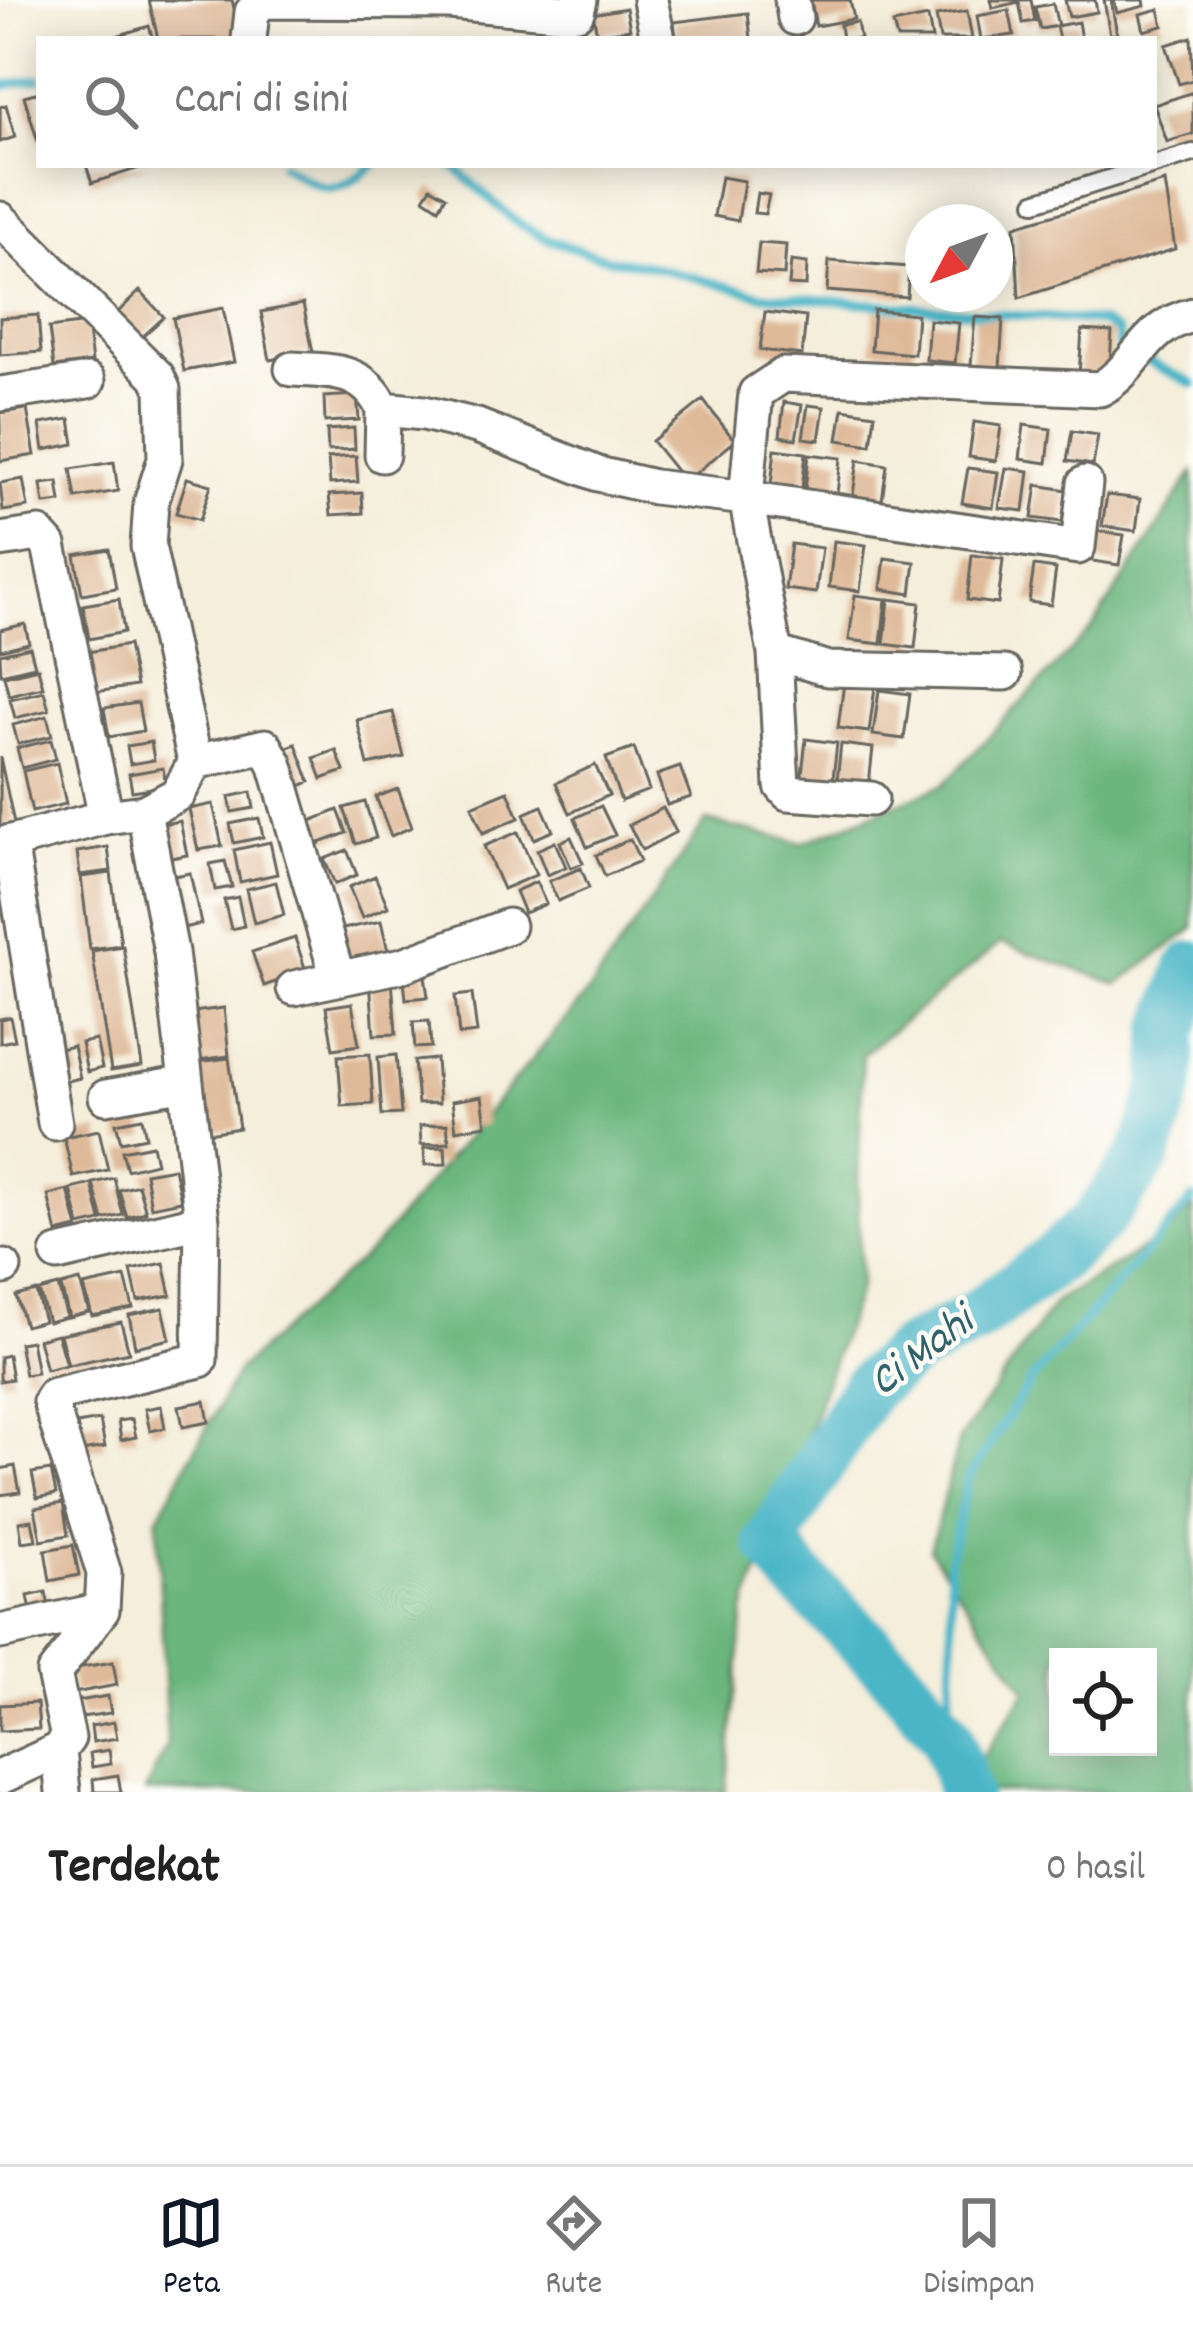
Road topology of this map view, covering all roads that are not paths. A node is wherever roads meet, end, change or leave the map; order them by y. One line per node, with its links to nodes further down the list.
1 (580, 0): 3 (street)
2 (650, 0): 4 (street)
3 (249, 36)
4 (657, 36)
5 (1193, 153): 6 (lane)
6 (1157, 164)
7 (1144, 168): 8 (lane)
8 (1036, 202)
9 (0, 219): 21 (street)
10 (1193, 315): 17 (street)
11 (292, 369): 14 (street)
12 (88, 381): 13 (street)
13 (0, 394)
14 (383, 410): 15 (street); 17 (street)
15 (382, 455)
16 (1084, 483): 17 (street)
17 (746, 497): 19 (street)
18 (0, 541): 24 (street)
19 (775, 653): 20 (street); 22 (street)
20 (1005, 673)
21 (195, 762): 23 (street); 27 (street)
22 (872, 799)
23 (144, 812): 24 (street); 29 (street)
24 (106, 817): 25 (street)
25 (5, 843): 31 (street)
26 (508, 926): 27 (street)
27 (338, 978): 28 (street)
28 (294, 988)
29 (186, 1083): 30 (street); 32 (street)
30 (106, 1097)
31 (55, 1123)
32 (202, 1221): 33 (street); 34 (street)
33 (58, 1254)
34 (102, 1610): 35 (street); 36 (street)
35 (0, 1632)
36 (59, 1750): 37 (street); 38 (street)
37 (0, 1777)
38 (63, 1792)

